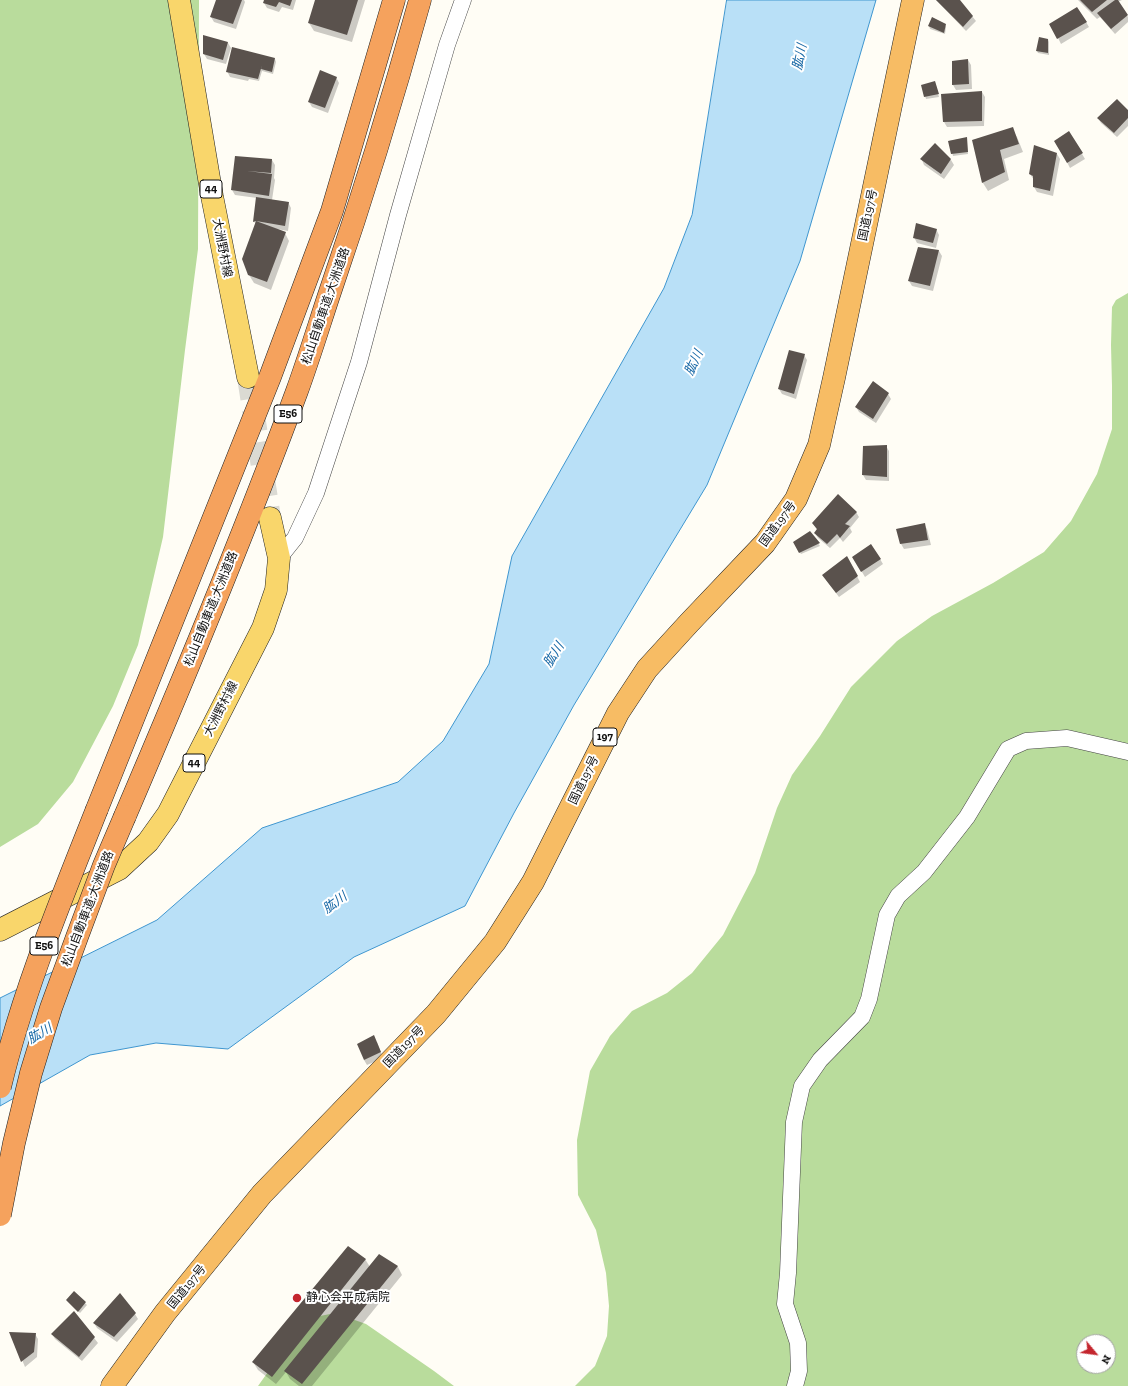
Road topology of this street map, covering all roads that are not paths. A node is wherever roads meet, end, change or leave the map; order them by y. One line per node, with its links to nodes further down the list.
1 (179, 0): 6 (main road, 大洲野村線 / 44)
2 (394, 0): 11 (highway, E56, bridge)
3 (420, 0): 12 (highway, 松山自動車道;大洲道路 / E56, bridge)
4 (463, 0): 8 (street)
5 (913, 0): 13 (highway, 国道197号 / 197)
6 (248, 377)
7 (270, 518): 8 (main road, 大洲野村線 / 44)
8 (279, 558): 10 (main road, 大洲野村線 / 44)
9 (1128, 752): 14 (street)
10 (0, 930)
11 (0, 1087)
12 (0, 1216)
13 (112, 1386)
14 (795, 1386)

